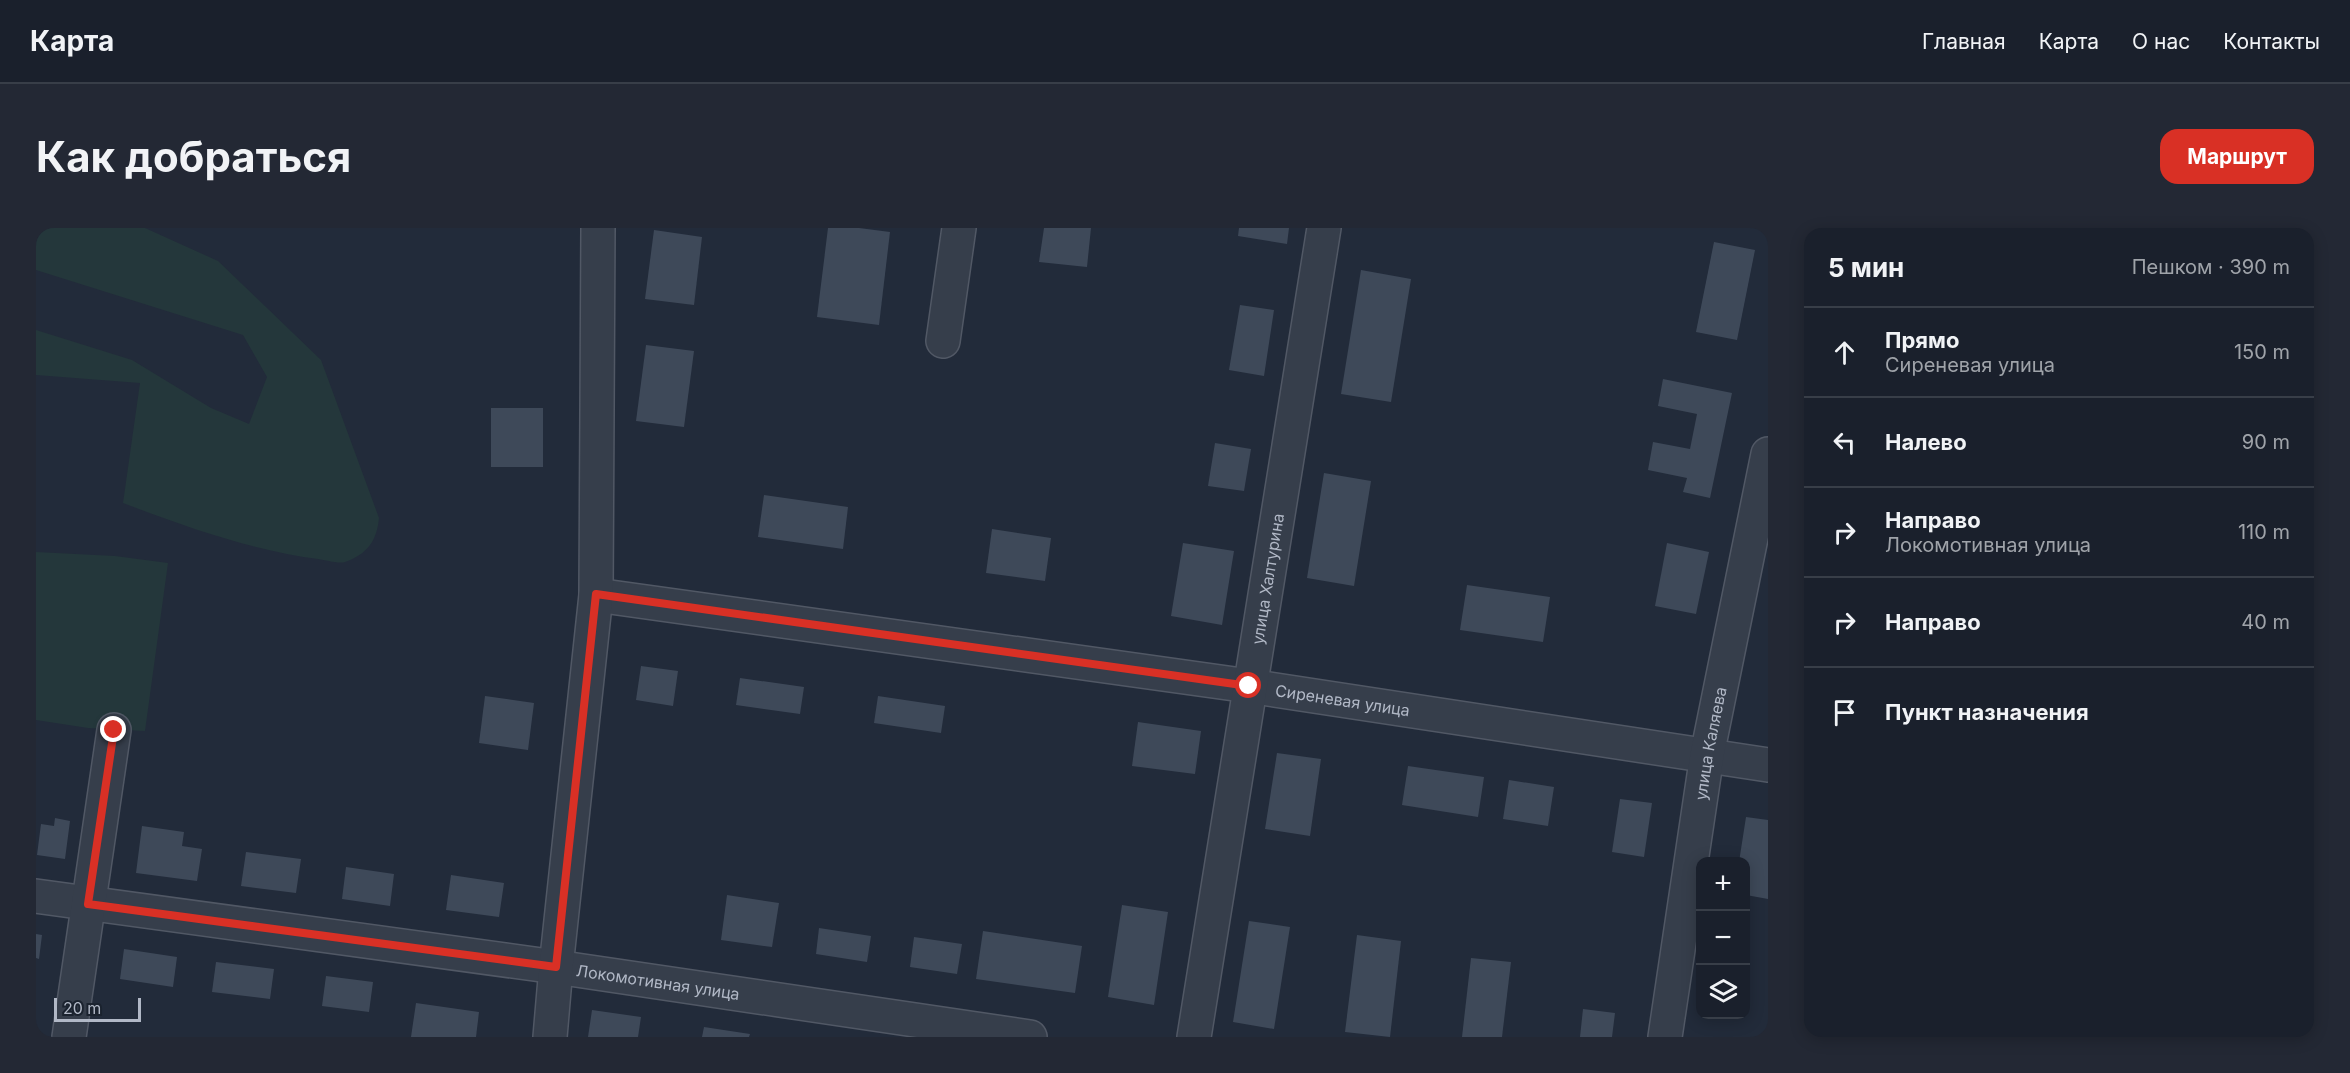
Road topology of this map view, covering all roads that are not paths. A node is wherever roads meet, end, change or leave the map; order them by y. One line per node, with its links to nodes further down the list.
1 (598, 228): 6 (street)
2 (959, 228): 4 (street)
3 (1324, 228): 7 (street, улица Халтурина)
4 (944, 341)
5 (1768, 454): 9 (street, улица Каляева)
6 (596, 594): 7 (street, Сиреневая улица); 13 (street)
7 (1249, 686): 9 (street, Сиреневая улица); 17 (street, улица Халтурина)
8 (114, 730): 12 (street)
9 (1707, 755): 10 (street, Сиреневая улица); 18 (street, улица Каляева)
10 (1768, 765)
11 (36, 896): 12 (street, Локомотивная улица)
12 (88, 904): 13 (street, Локомотивная улица); 14 (street)
13 (556, 967): 15 (street); 16 (street, Локомотивная улица)
14 (69, 1037)
15 (550, 1037)
16 (1030, 1037)
17 (1194, 1037)
18 (1665, 1037)

